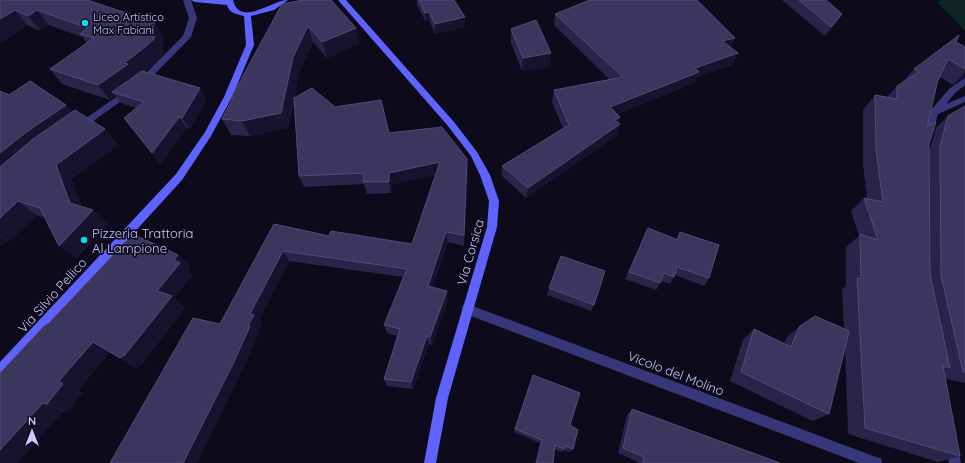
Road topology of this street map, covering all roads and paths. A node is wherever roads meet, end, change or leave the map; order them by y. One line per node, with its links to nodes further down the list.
1 (187, 0): 10 (street)
2 (195, 0): 5 (main road)
3 (284, 0): 6 (main road)
4 (342, 0): 12 (main road, Via Corsica)
5 (229, 1): 6 (main road)
6 (248, 14): 13 (main road, Via Silvio Pellico)
7 (965, 81): 9 (street)
8 (965, 99): 9 (street)
9 (934, 112): 11 (street)
10 (70, 134)
11 (923, 150)
12 (467, 309): 15 (main road, Via Corsica); 16 (street, Vicolo del Molino)
13 (0, 372)
14 (949, 432): 17 (street)
15 (430, 463)
16 (876, 463)
17 (955, 463)

